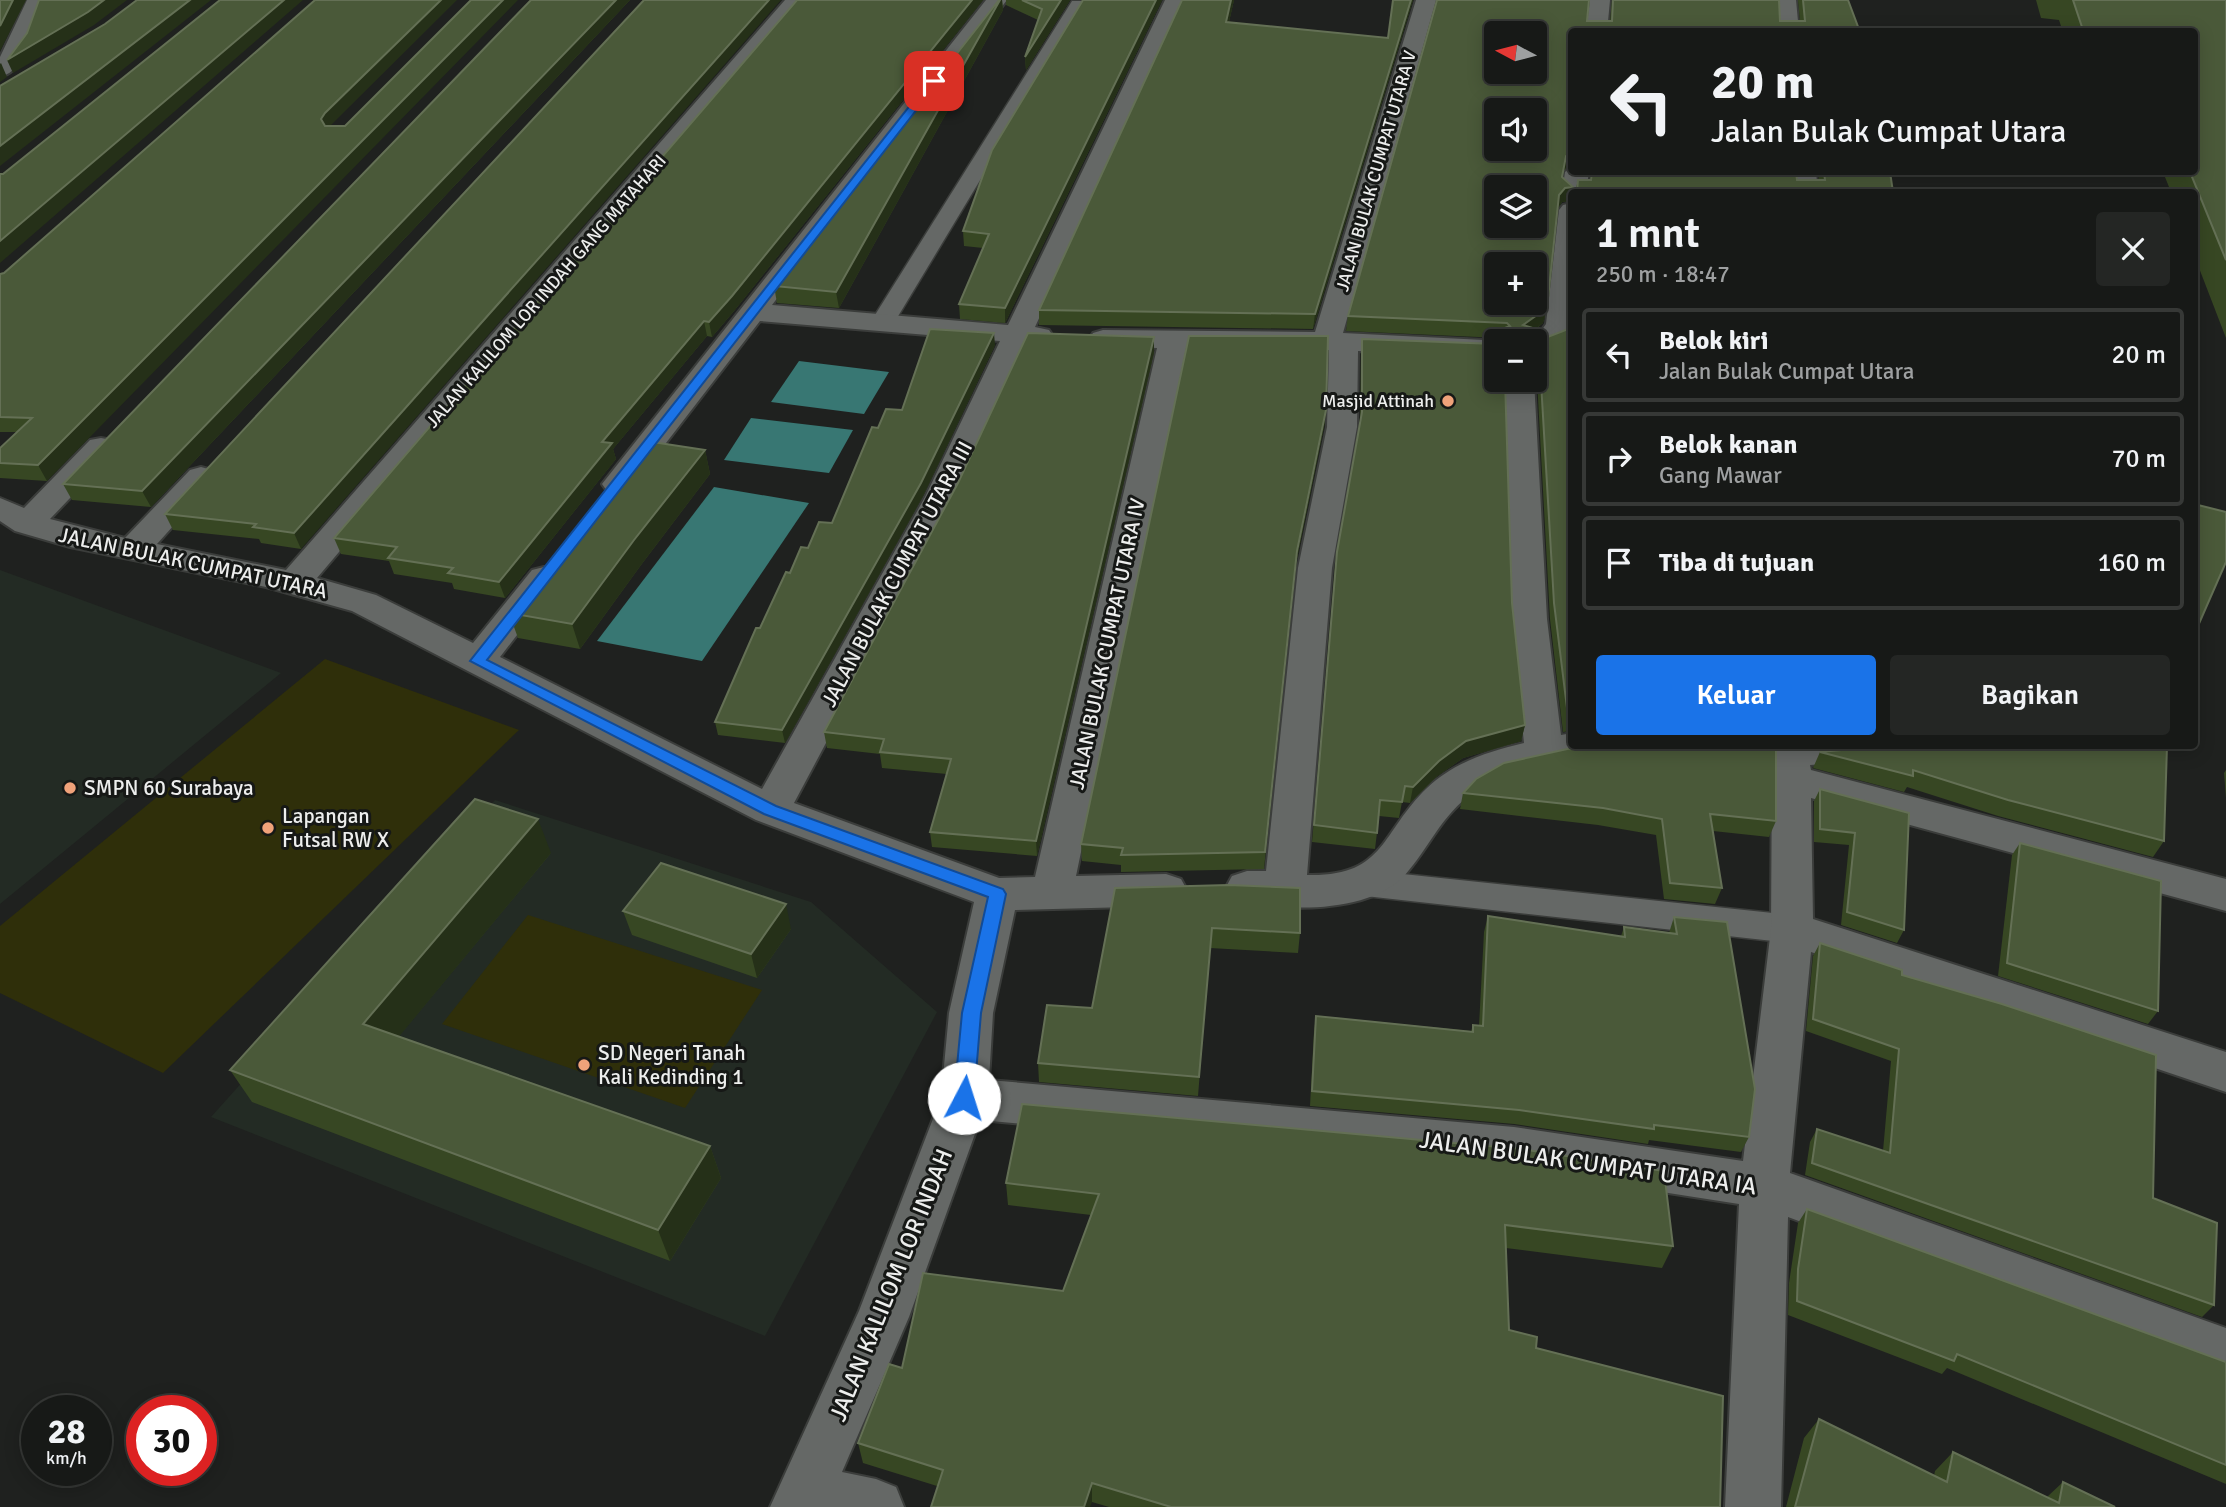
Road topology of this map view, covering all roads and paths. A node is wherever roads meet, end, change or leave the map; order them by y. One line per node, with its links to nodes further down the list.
1 (37, 0): 11 (street)
2 (796, 0): 27 (street, JALAN KALILOM LOR INDAH GANG MATAHARI)
3 (997, 0): 13 (street)
4 (1175, 0): 15 (street, JALAN BULAK CUMPAT UTARA III)
5 (1426, 0): 18 (street, JALAN BULAK CUMPAT UTARA V)
6 (1600, 0): 9 (street)
7 (1786, 0): 10 (street)
8 (1080, 1): 14 (lane)
9 (1596, 28)
10 (1789, 28)
11 (0, 70)
12 (1568, 261): 16 (street)
13 (754, 312): 14 (street); 23 (street)
14 (882, 323): 15 (street)
15 (1019, 336): 17 (street); 32 (street, JALAN BULAK CUMPAT UTARA III)
16 (1547, 339)
17 (1173, 341): 18 (street); 36 (street, JALAN BULAK CUMPAT UTARA IV)
18 (1336, 341): 19 (street); 34 (street, JALAN BULAK CUMPAT UTARA V)
19 (1484, 347)
20 (1520, 392): 29 (street)
21 (115, 433): 24 (street)
22 (218, 459): 25 (street)
23 (598, 508)
24 (14, 516): 25 (street, JALAN BULAK CUMPAT UTARA)
25 (133, 550): 27 (street, JALAN BULAK CUMPAT UTARA)
26 (564, 552): 28 (street)
27 (296, 581): 28 (street, JALAN BULAK CUMPAT UTARA)
28 (478, 661): 32 (street, JALAN BULAK CUMPAT UTARA)
29 (1560, 748): 33 (street)
30 (1845, 749): 31 (street)
31 (1765, 754): 37 (street); 38 (street)
32 (770, 810): 35 (street, JALAN BULAK CUMPAT UTARA)
33 (1365, 883): 34 (street); 38 (lane)
34 (1285, 889): 36 (street)
35 (997, 894): 36 (street); 40 (street, JALAN KALILOM LOR INDAH)
36 (1052, 894)
37 (2226, 895)
38 (1792, 929): 39 (street); 41 (street)
39 (2226, 1072)
40 (964, 1098): 41 (street, JALAN BULAK CUMPAT UTARA IA); 43 (street, JALAN KALILOM LOR INDAH)
41 (1764, 1186): 42 (street, JALAN BULAK CUMPAT UTARA IA); 45 (street)
42 (2226, 1354)
43 (801, 1500): 44 (street)
44 (876, 1507)
45 (1753, 1507)

